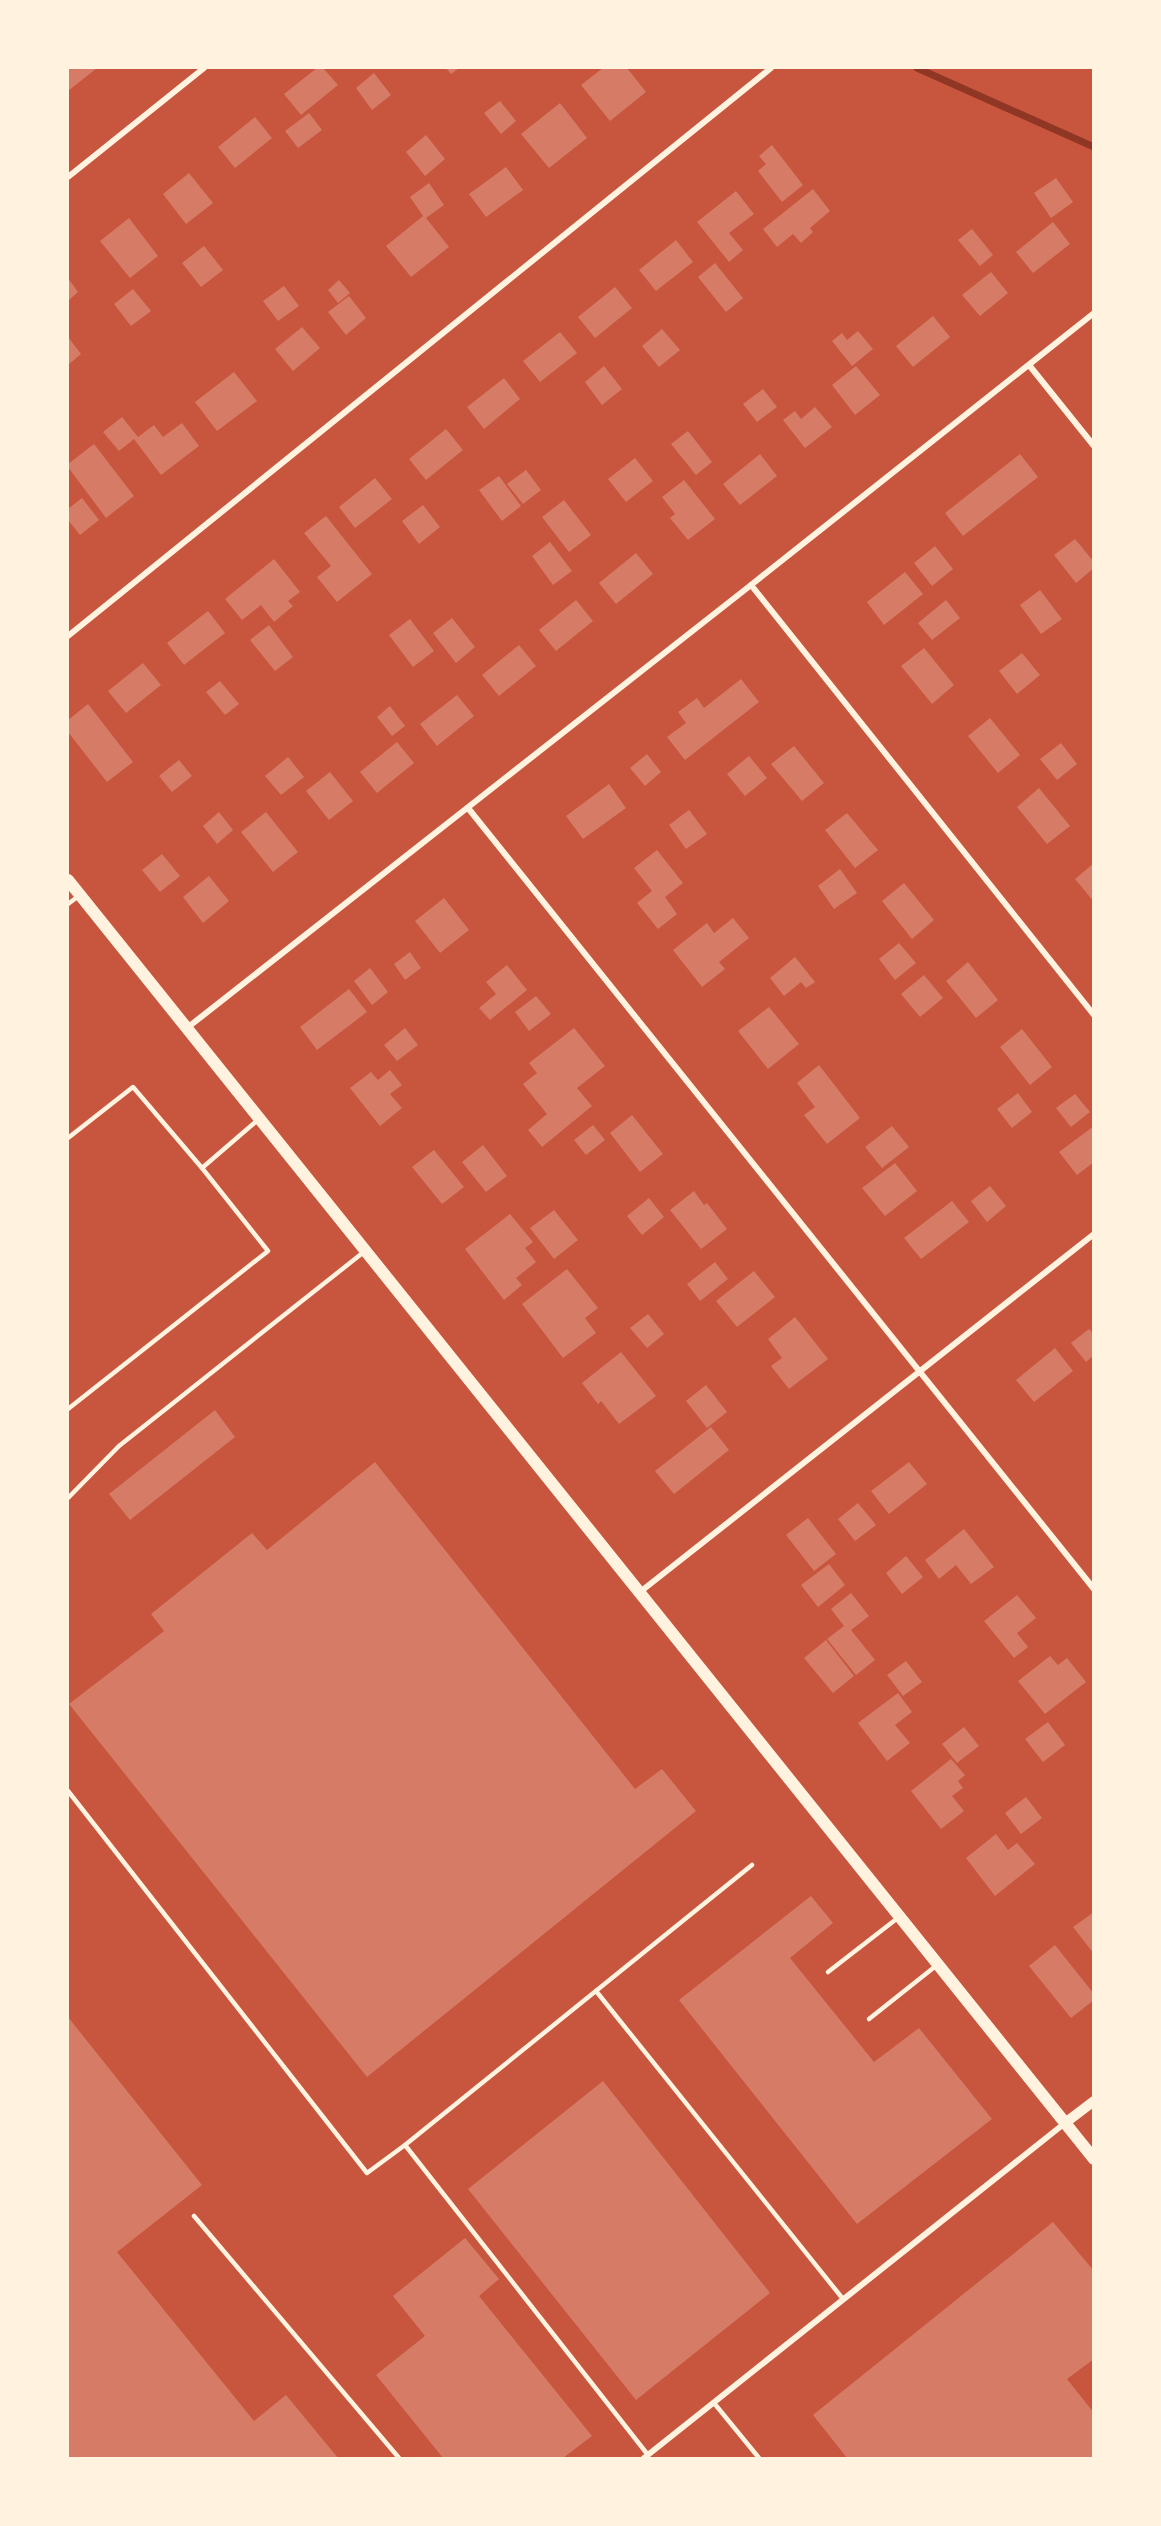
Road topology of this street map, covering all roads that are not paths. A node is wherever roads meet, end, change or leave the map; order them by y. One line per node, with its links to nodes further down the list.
1 (204, 68): 3 (street)
2 (771, 68): 8 (street)
3 (68, 177)
4 (1094, 313): 5 (street)
5 (1029, 365): 6 (street); 7 (street)
6 (1094, 446)
7 (751, 585): 9 (street); 13 (street)
8 (68, 636)
9 (468, 808): 14 (street); 20 (street)
10 (68, 880): 11 (main road)
11 (80, 895): 12 (lane); 14 (main road)
12 (68, 904)
13 (1094, 1015)
14 (186, 1028): 15 (main road)
15 (259, 1119): 17 (lane); 19 (main road)
16 (68, 1138): 17 (lane)
17 (202, 1168): 21 (lane)
18 (1094, 1233): 20 (street)
19 (365, 1251): 22 (lane); 24 (main road)
20 (920, 1371): 23 (street); 24 (street)
21 (68, 1409)
22 (68, 1498)
23 (1094, 1589)
24 (639, 1593): 27 (main road)
25 (68, 1791): 34 (lane)
26 (753, 1865): 30 (lane)
27 (899, 1917): 28 (main road); 29 (lane)
28 (938, 1965): 31 (lane); 33 (main road)
29 (828, 1972)
30 (596, 1991): 34 (lane); 37 (lane)
31 (869, 2019)
32 (1094, 2101): 33 (street)
33 (1065, 2123): 35 (main road); 37 (street)
34 (405, 2145): 39 (lane)
35 (1094, 2159)
36 (194, 2216): 40 (lane)
37 (843, 2300): 38 (street)
38 (714, 2403): 39 (street); 41 (lane)
39 (646, 2457)
40 (399, 2458)
41 (759, 2458)

